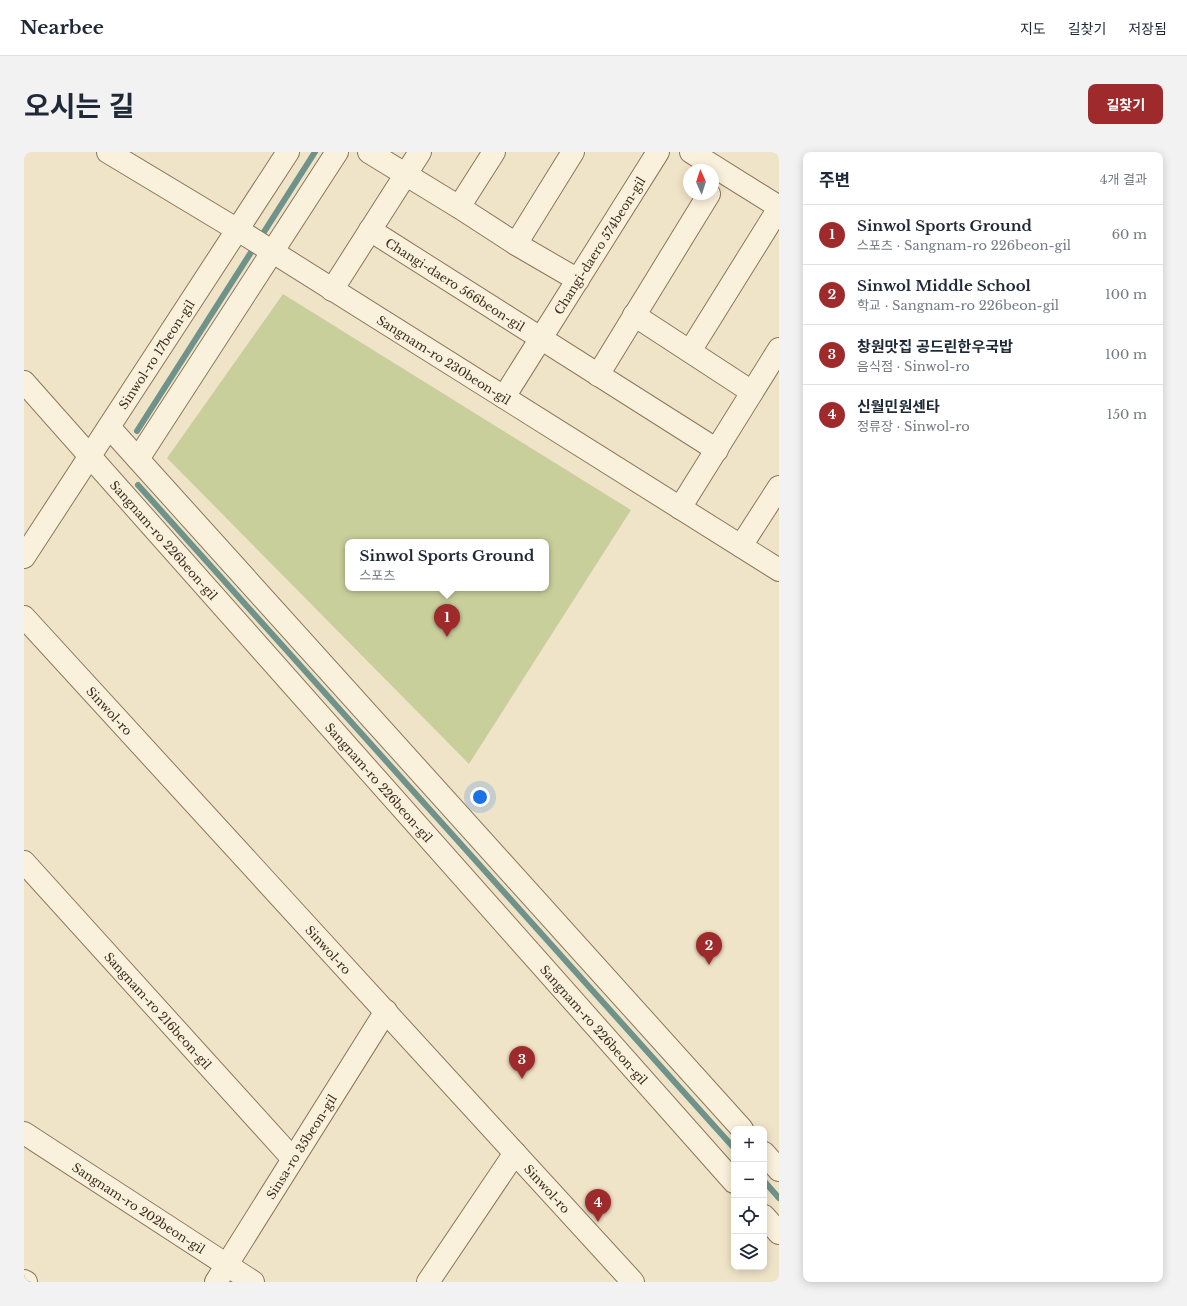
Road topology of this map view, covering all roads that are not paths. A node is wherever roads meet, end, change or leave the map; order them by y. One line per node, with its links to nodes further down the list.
1 (108, 152): 17 (street, Sangnam-ro 230beon-gil)
2 (288, 152): 17 (street, Sinwol-ro 17beon-gil)
3 (337, 152): 19 (street)
4 (369, 152): 11 (street)
5 (420, 152): 11 (street)
6 (494, 152): 14 (street)
7 (573, 152): 18 (street)
8 (658, 152): 20 (street, Changi-daero 574beon-gil)
9 (691, 152): 10 (street)
10 (703, 164)
11 (405, 175): 14 (street); 16 (street)
12 (719, 179): 15 (street)
13 (705, 200): 22 (street)
14 (459, 207): 18 (street)
15 (779, 208): 25 (street)
16 (370, 230): 21 (street); 23 (street, Changi-daero 566beon-gil)
17 (242, 233): 19 (street, Sangnam-ro 230beon-gil); 30 (street, Sinwol-ro 17beon-gil)
18 (516, 244): 20 (street)
19 (270, 251): 21 (street, Sangnam-ro 230beon-gil); 33 (street)
20 (578, 280): 23 (street, Changi-daero 574beon-gil)
21 (332, 290): 29 (street, Sangnam-ro 230beon-gil)
22 (634, 315): 25 (street); 26 (street)
23 (541, 338): 26 (street); 29 (street, Changi-daero 574beon-gil)
24 (779, 349): 28 (street)
25 (690, 351): 28 (street)
26 (598, 375): 31 (street)
27 (24, 382): 32 (street, Sangnam-ro 226beon-gil)
28 (752, 392): 31 (street)
29 (504, 398): 35 (street, Sangnam-ro 230beon-gil)
30 (109, 427): 32 (street, Sinwol-ro 17beon-gil); 33 (street)
31 (717, 450): 35 (street)
32 (90, 456): 37 (street, Sinwol-ro 17beon-gil); 48 (street, Sangnam-ro 226beon-gil)
33 (138, 459): 42 (street)
34 (779, 487): 36 (street)
35 (680, 508): 36 (street, Sangnam-ro 230beon-gil)
36 (741, 546): 38 (street, Sangnam-ro 230beon-gil)
37 (24, 558)
38 (779, 570)
39 (24, 617): 41 (street, Sinwol-ro)
40 (24, 862): 46 (street, Sangnam-ro 216beon-gil)
41 (386, 1011): 44 (street, Sinwol-ro); 46 (street, Sinsa-ro 35beon-gil)
42 (739, 1126)
43 (24, 1133): 51 (street, Sangnam-ro 202beon-gil)
44 (515, 1153): 53 (street); 54 (street, Sinwol-ro)
45 (767, 1156): 47 (street)
46 (293, 1159): 51 (street, Sinsa-ro 35beon-gil)
47 (779, 1170)
48 (731, 1179)
49 (767, 1219): 50 (street)
50 (779, 1233)
51 (222, 1273): 52 (street, Sangnam-ro 202beon-gil)
52 (253, 1282)
53 (428, 1282)
54 (633, 1282)

